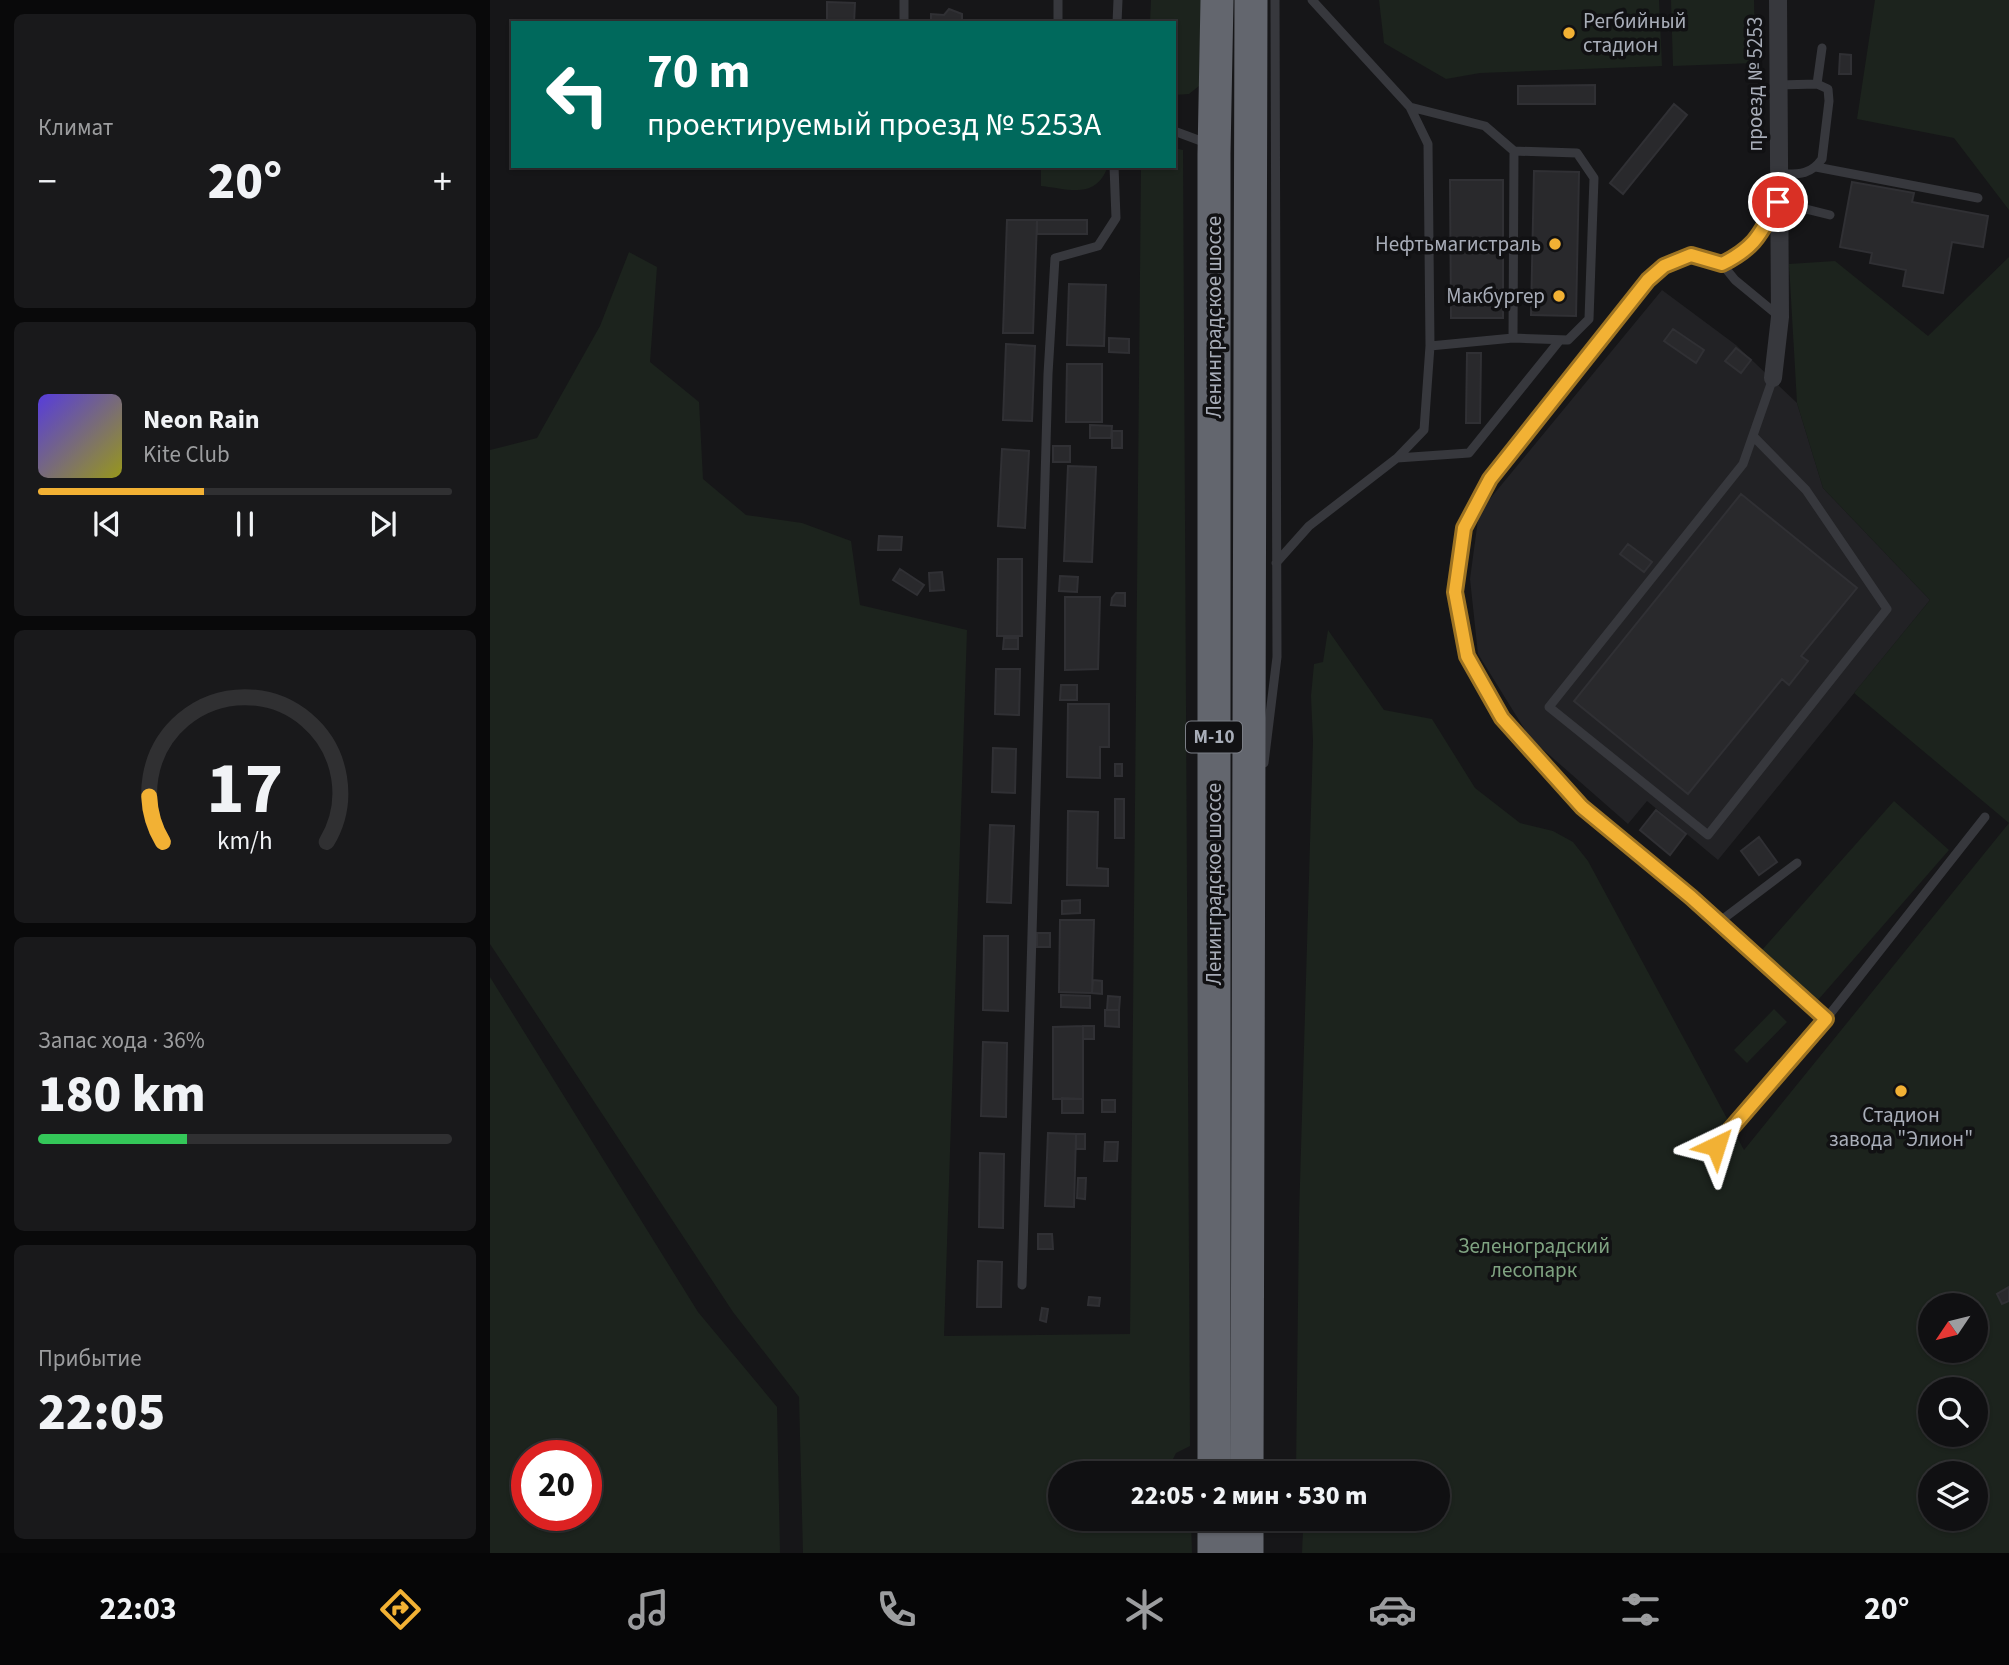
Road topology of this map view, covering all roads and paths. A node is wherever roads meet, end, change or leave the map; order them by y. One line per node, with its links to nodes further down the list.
1 (904, 0): 9 (lane)
2 (1058, 0): 10 (lane)
3 (1118, 0): 11 (lane)
4 (1217, 0): 17 (highway, Ленинградское шоссе / М-10)
5 (1251, 0): 38 (highway, Ленинградское шоссе / М-10)
6 (1275, 0): 33 (lane)
7 (1312, 0): 15 (lane)
8 (1778, 0): 14 (street, проезд № 5253)
9 (904, 21)
10 (1058, 21)
11 (1117, 21)
12 (1822, 48): 13 (lane)
13 (1817, 84): 14 (lane); 19 (lane)
14 (1778, 85): 21 (street, проезд № 5253)
15 (1410, 107): 18 (lane); 29 (lane)
16 (1176, 132): 17 (lane)
17 (1214, 146): 43 (highway, Ленинградское шоссе / М-10)
18 (1514, 151): 27 (lane); 28 (lane)
19 (1816, 167): 21 (lane); 22 (lane)
20 (1114, 168): 42 (lane)
21 (1778, 174): 23 (street, проезд № 5253)
22 (1978, 198)
23 (1778, 202): 24 (lane); 25 (lane); 26 (street, проезд № 5253)
24 (1830, 215)
25 (1722, 264): 26 (lane); 39 (lane)
26 (1780, 317): 30 (street, проезд № 5253)
27 (1513, 338): 28 (lane); 29 (lane)
28 (1560, 340): 32 (lane)
29 (1430, 346): 32 (lane)
30 (1773, 378): 31 (lane)
31 (1754, 436): 31 (lane)
32 (1397, 458): 33 (lane)
33 (1276, 563): 34 (lane)
34 (1263, 775)
35 (1260, 801): 38 (lane)
36 (1984, 817): 40 (lane)
37 (1797, 863): 39 (lane)
38 (1250, 880): 44 (highway, Ленинградское шоссе / М-10)
39 (1719, 922): 40 (lane)
40 (1826, 1019): 41 (lane)
41 (1716, 1146)
42 (1022, 1285)
43 (1214, 1461)
44 (1247, 1461)
45 (1214, 1531): 47 (highway)
46 (1247, 1531): 48 (highway)
47 (1214, 1553)
48 (1247, 1553)

